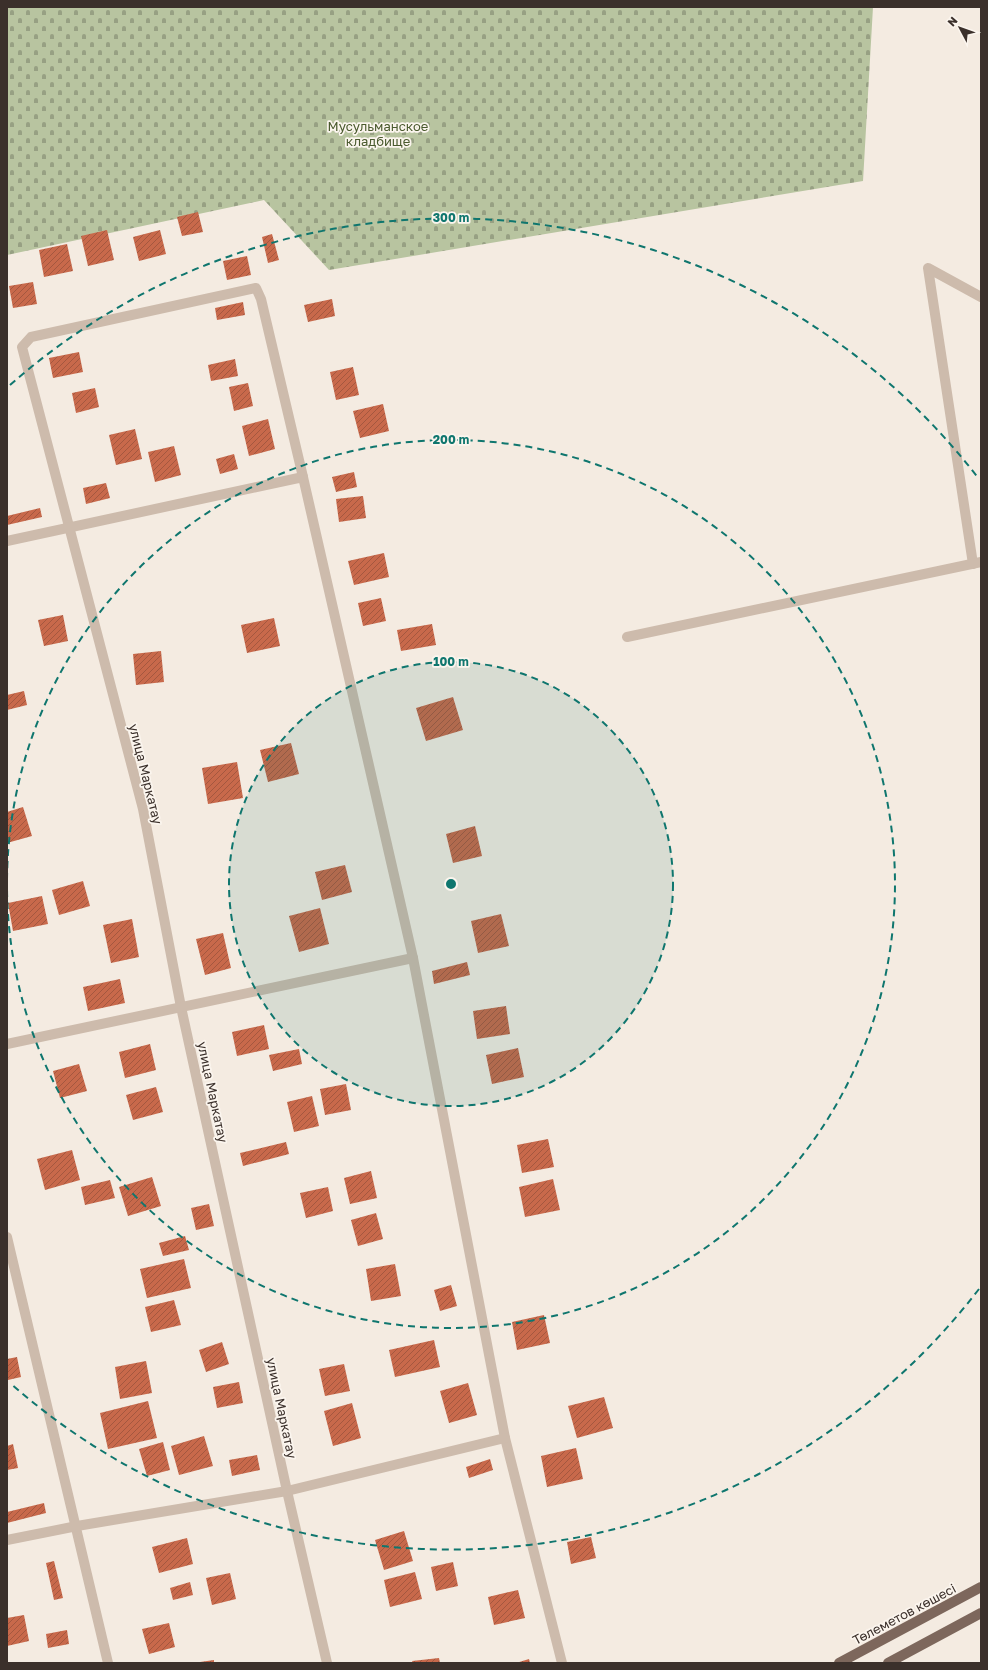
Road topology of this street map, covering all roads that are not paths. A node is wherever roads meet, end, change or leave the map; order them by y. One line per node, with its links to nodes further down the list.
1 (981, 297): 5 (street)
2 (302, 477): 3 (street); 3 (street, улица Маркатау); 7 (street)
3 (69, 527): 4 (street); 8 (street, улица Маркатау)
4 (7, 541)
5 (977, 563): 6 (street)
6 (627, 637)
7 (413, 958): 8 (street); 11 (street)
8 (181, 1007): 9 (street); 12 (street, улица Маркатау)
9 (7, 1044)
10 (7, 1237): 13 (street)
11 (505, 1438): 12 (street); 19 (street)
12 (287, 1491): 13 (street); 18 (street, улица Маркатау)
13 (77, 1526): 14 (street); 17 (street)
14 (7, 1540)
15 (981, 1587): 20 (main road, Төлеметов көшесі)
16 (981, 1613): 21 (main road)
17 (108, 1663)
18 (327, 1663)
19 (562, 1663)
20 (839, 1663)
21 (888, 1663)

